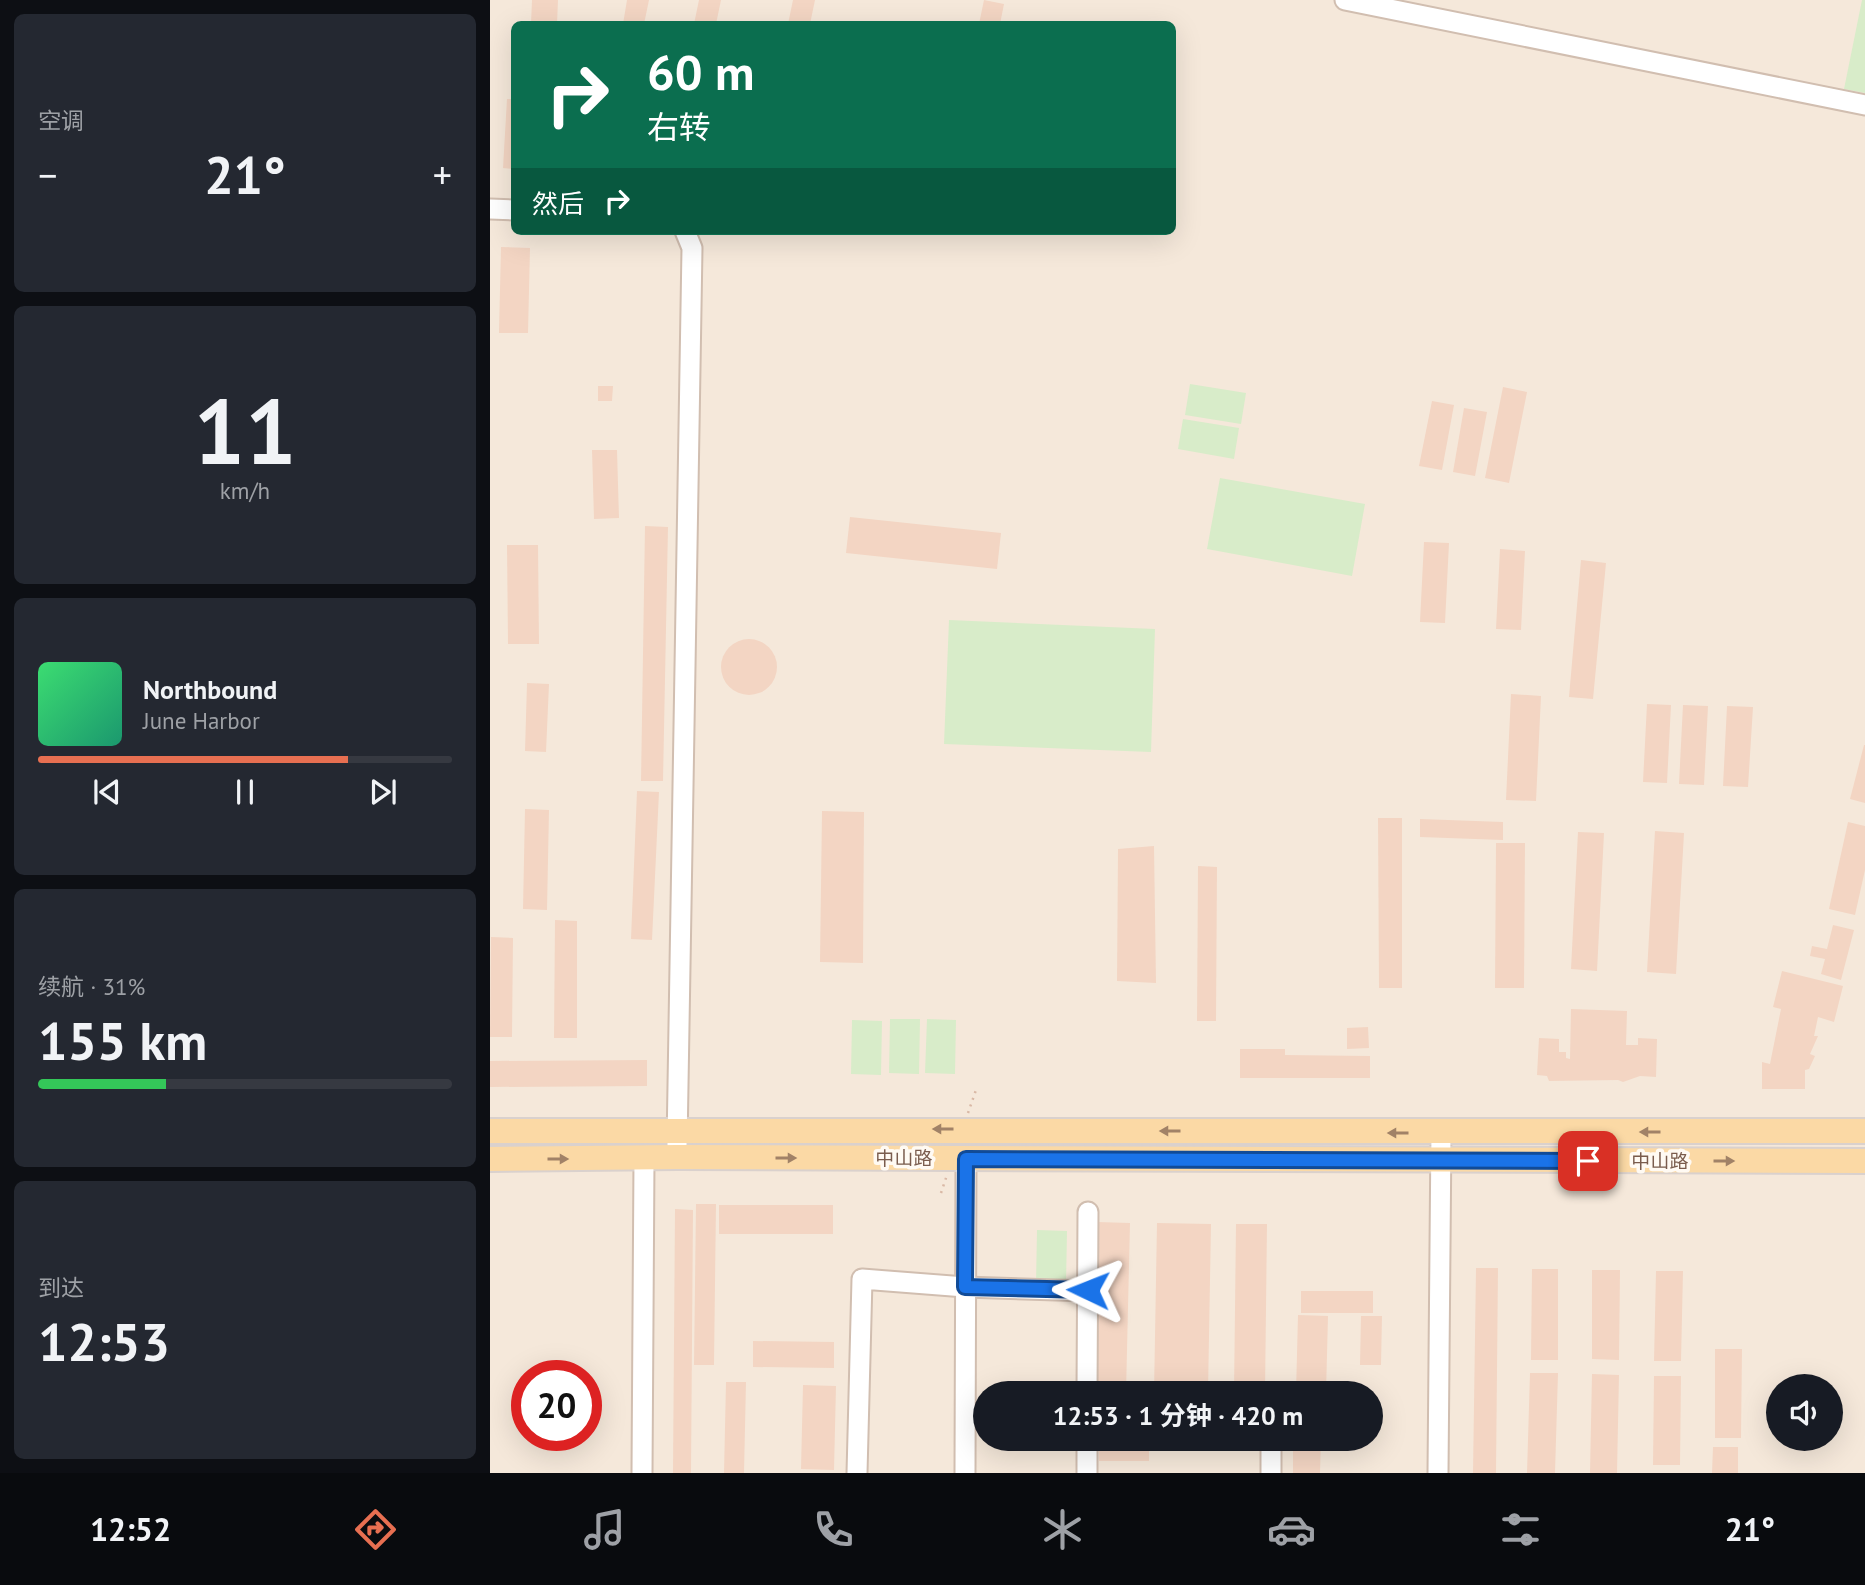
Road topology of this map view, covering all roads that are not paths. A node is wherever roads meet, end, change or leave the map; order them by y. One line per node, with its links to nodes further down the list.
1 (1345, 0): 2 (street)
2 (1865, 105)
3 (490, 209): 4 (street)
4 (511, 210)
5 (687, 235): 8 (street)
6 (490, 1131): 8 (main road, 中山路)
7 (1865, 1131): 9 (main road, 中山路, one-way to 9)
8 (677, 1132): 9 (main road, 中山路, one-way to 8); 10 (street)
9 (1441, 1133): 14 (street)
10 (677, 1157): 12 (main road, 中山路); 13 (main road, 中山路, one-way to 13)
11 (490, 1159): 12 (main road, 中山路, one-way to 12)
12 (644, 1159): 22 (street)
13 (966, 1159): 14 (main road, 中山路); 17 (street)
14 (1441, 1160): 15 (main road, 中山路, one-way to 15); 27 (street)
15 (1865, 1161)
16 (1088, 1212): 18 (street)
17 (965, 1287): 18 (street); 23 (street); 24 (street)
18 (1088, 1290): 19 (street)
19 (1087, 1381)
20 (1087, 1451): 25 (street)
21 (1271, 1451): 26 (street)
22 (642, 1473)
23 (857, 1473)
24 (965, 1473)
25 (1087, 1473)
26 (1270, 1473)
27 (1438, 1473)

